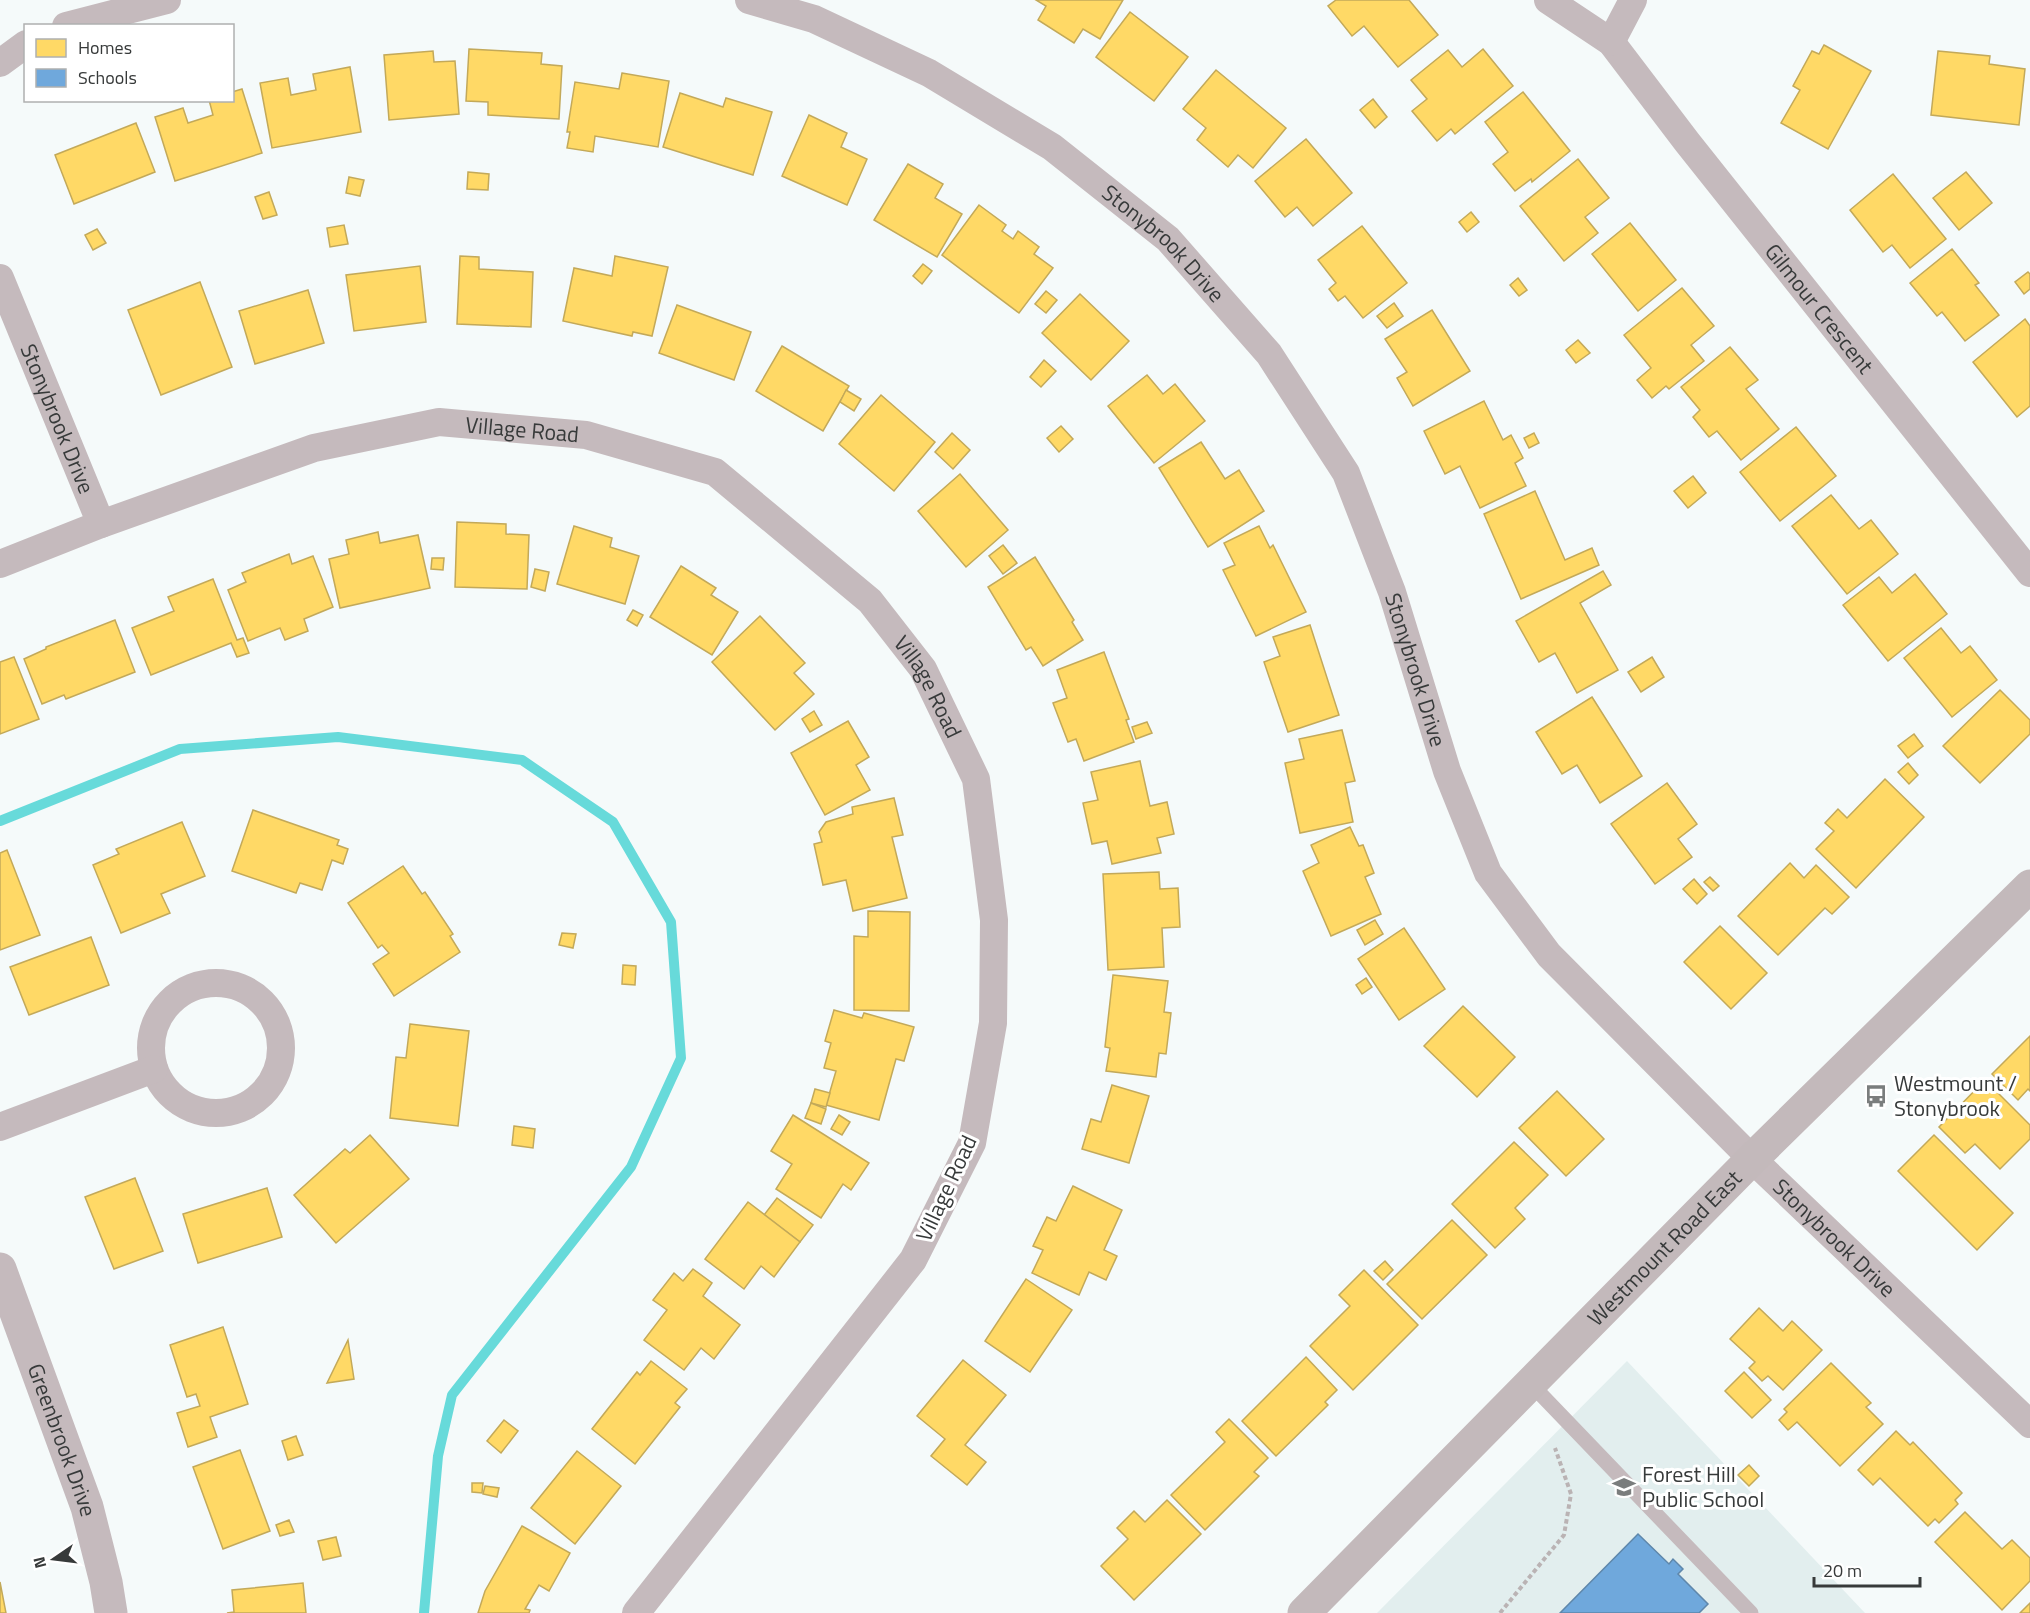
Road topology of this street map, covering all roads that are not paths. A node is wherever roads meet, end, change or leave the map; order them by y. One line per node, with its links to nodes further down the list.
1 (167, 0): 5 (street)
2 (749, 0): 16 (street, Stonybrook Drive)
3 (1548, 0): 6 (street, Gilmour Crescent)
4 (1634, 0): 6 (street)
5 (74, 24)
6 (1611, 42): 12 (street, Gilmour Crescent)
7 (24, 45): 8 (street)
8 (0, 63)
9 (0, 278): 10 (street, Stonybrook Drive)
10 (101, 524): 11 (street, Village Road); 21 (street, Village Road)
11 (0, 564)
12 (2030, 573)
13 (2030, 886): 16 (main road, Westmount Road East)
14 (154, 1069): 14 (street); 15 (street)
15 (0, 1127)
16 (1752, 1159): 18 (main road, Westmount Road East); 19 (street, Stonybrook Drive)
17 (0, 1269): 20 (street, Greenbrook Drive)
18 (1530, 1383): 22 (main road, Westmount Road East); 23 (lane)
19 (2030, 1424)
20 (111, 1613)
21 (636, 1613)
22 (1304, 1613)
23 (1751, 1613)

